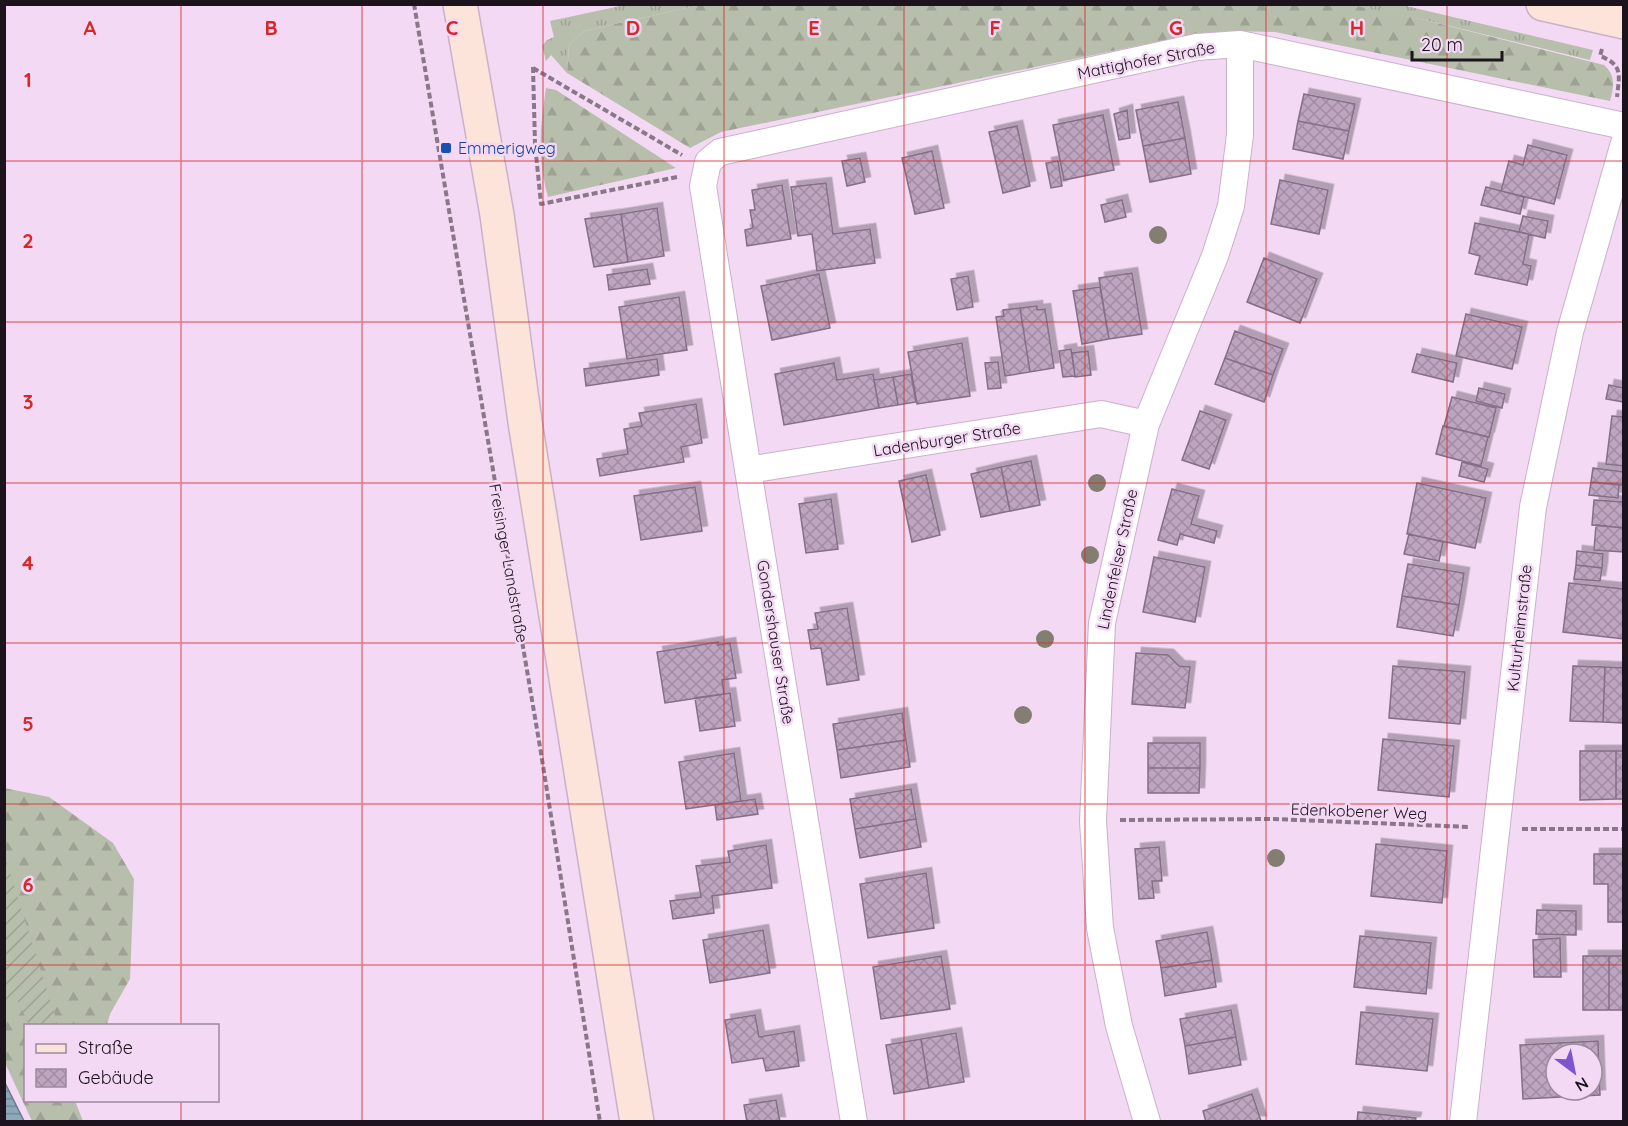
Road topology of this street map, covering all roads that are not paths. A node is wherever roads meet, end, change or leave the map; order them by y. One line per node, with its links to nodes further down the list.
1 (1543, 4): 3 (main road)
2 (461, 5): 10 (main road)
3 (1616, 20)
4 (1240, 44): 5 (street, Mattighofer Straße); 7 (street, Mattighofer Straße); 8 (street, Lindenfelser Straße)
5 (1622, 116)
6 (1623, 143): 13 (street, Kulturheimstraße)
7 (708, 162): 9 (street, Gondershauser Straße)
8 (1146, 424): 9 (street, Ladenburger Straße); 12 (street, Lindenfelser Straße)
9 (747, 470): 11 (street, Gondershauser Straße)
10 (638, 1122)
11 (854, 1122)
12 (1147, 1122)
13 (1463, 1122)

